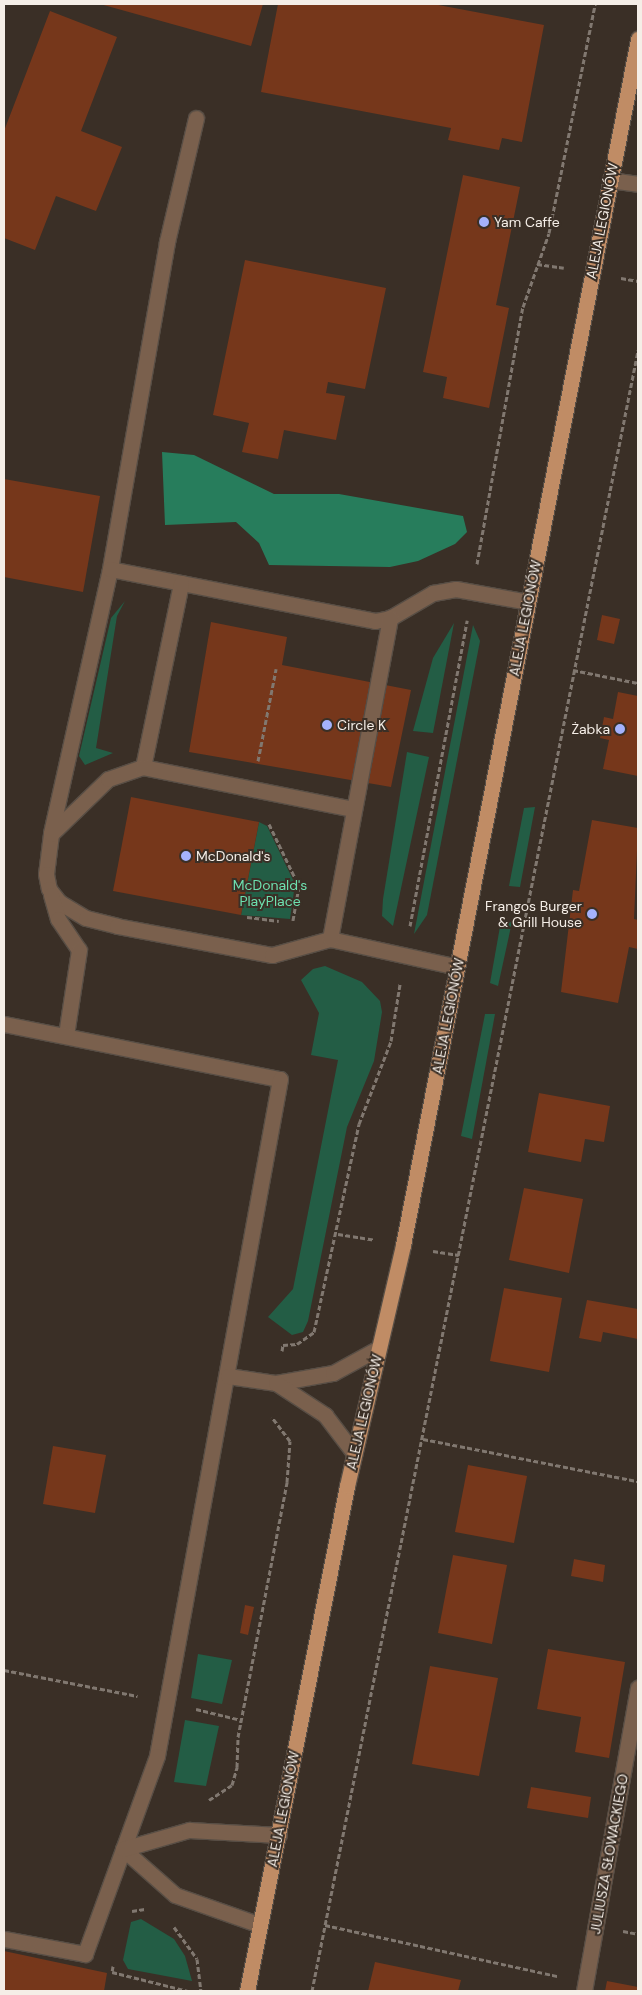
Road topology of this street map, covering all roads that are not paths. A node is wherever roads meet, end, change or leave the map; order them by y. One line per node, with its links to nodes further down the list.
1 (638, 38): 3 (main road, ALEJA LEGIONÓW)
2 (196, 118): 5 (street)
3 (610, 180): 4 (street); 7 (main road, ALEJA LEGIONÓW)
4 (638, 184)
5 (110, 569): 6 (street); 11 (street)
6 (181, 583): 8 (street); 9 (street)
7 (528, 602): 8 (street); 14 (main road, ALEJA LEGIONÓW)
8 (390, 618): 10 (street)
9 (143, 767): 10 (street); 11 (street)
10 (354, 809): 13 (street)
11 (51, 834): 12 (street)
12 (49, 889): 13 (street); 16 (street)
13 (330, 939): 14 (street)
14 (457, 967): 17 (main road, ALEJA LEGIONÓW)
15 (4, 1024): 16 (street)
16 (66, 1035): 18 (street)
17 (379, 1348): 19 (street); 20 (main road, ALEJA LEGIONÓW)
18 (228, 1376): 19 (street); 23 (street)
19 (276, 1384): 20 (street)
20 (354, 1453): 22 (main road, ALEJA LEGIONÓW)
21 (638, 1688): 26 (street, JULIUSZA SŁOWACKIEGO)
22 (279, 1835): 23 (street); 24 (main road, ALEJA LEGIONÓW)
23 (123, 1849): 24 (street); 25 (street)
24 (260, 1925): 27 (main road, ALEJA LEGIONÓW)
25 (4, 1939)
26 (585, 1987)
27 (248, 1991)

